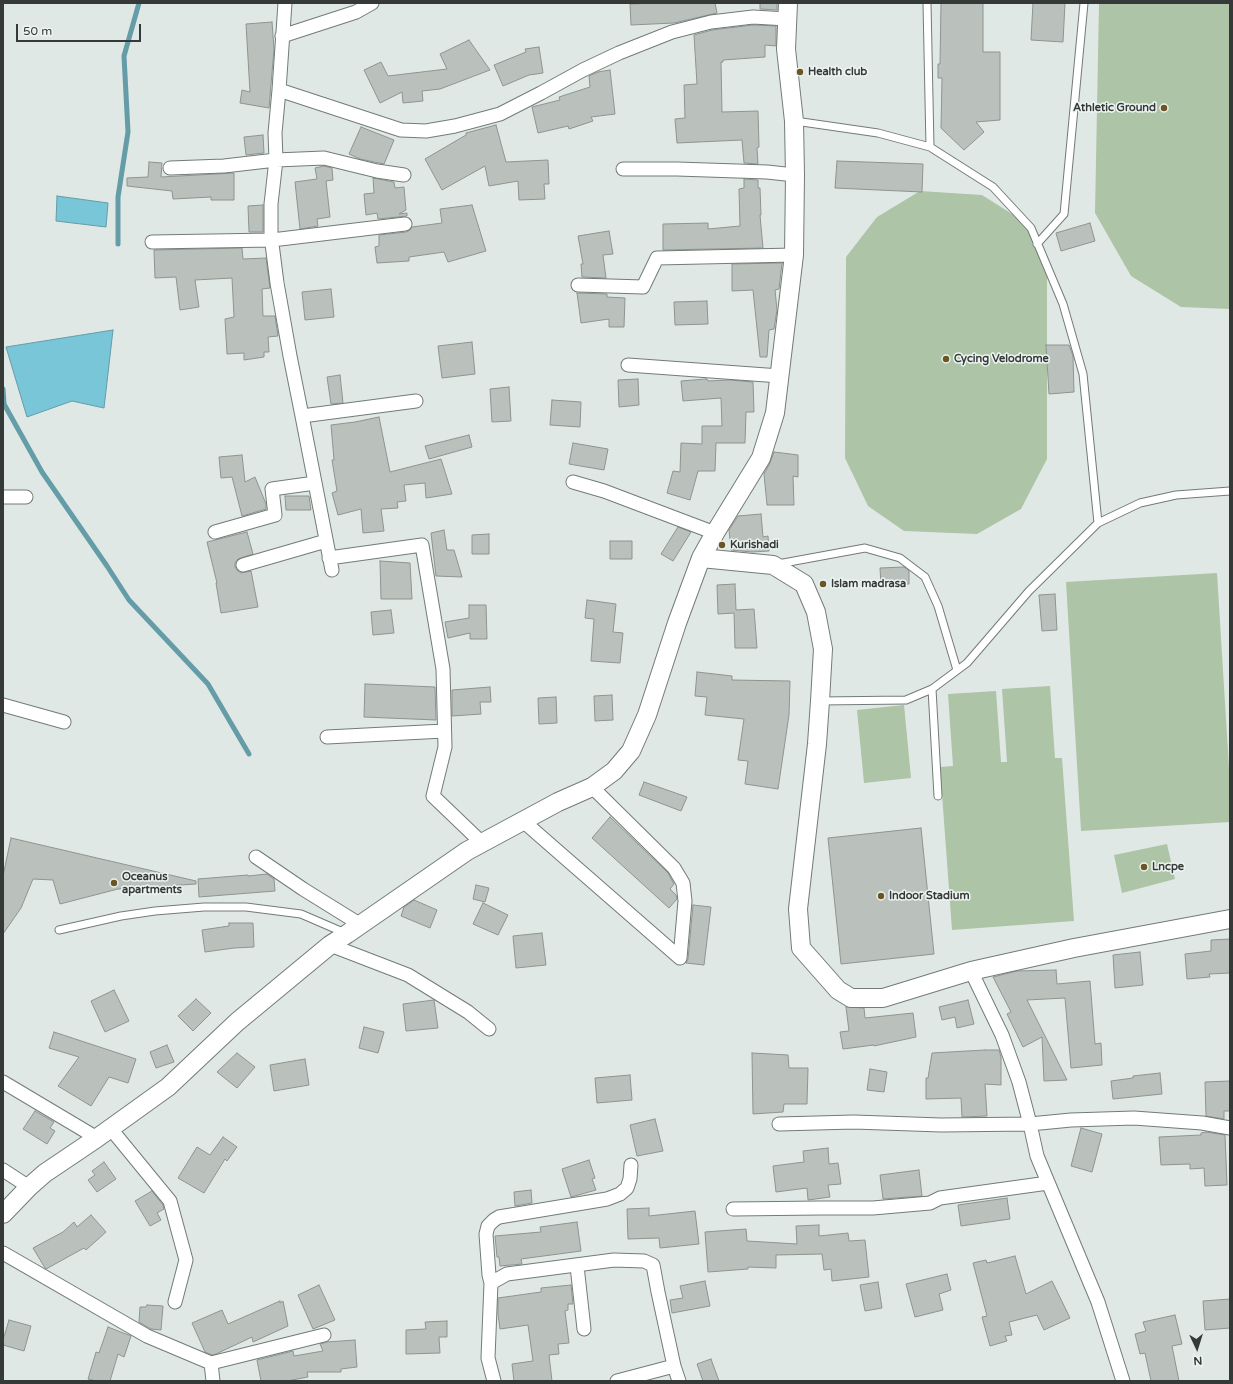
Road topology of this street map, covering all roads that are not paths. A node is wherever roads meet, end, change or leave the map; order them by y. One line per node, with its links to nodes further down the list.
1 (285, 3): 6 (street)
2 (372, 3): 6 (street)
3 (927, 3): 9 (lane)
4 (1084, 3): 18 (lane)
5 (788, 11): 7 (street); 8 (main road)
6 (282, 36): 7 (street)
7 (279, 90): 10 (street)
8 (794, 121): 9 (lane); 14 (main road)
9 (930, 147): 18 (lane)
10 (276, 160): 11 (street); 13 (street); 16 (street)
11 (170, 168)
12 (623, 169): 14 (street)
13 (404, 175)
14 (795, 175): 19 (main road)
15 (405, 224): 16 (street)
16 (272, 240): 17 (street); 24 (street)
17 (152, 242)
18 (1037, 244): 30 (lane)
19 (794, 255): 20 (street); 22 (main road)
20 (578, 285)
21 (628, 365): 22 (street)
22 (780, 376): 32 (main road)
23 (416, 401): 24 (street)
24 (302, 416): 26 (street)
25 (574, 482): 32 (street)
26 (315, 483): 31 (street); 33 (street)
27 (1230, 491): 30 (lane)
28 (26, 496): 29 (street)
29 (3, 497)
30 (1098, 523): 37 (lane)
31 (215, 532)
32 (715, 533): 34 (main road)
33 (326, 541): 35 (street); 42 (street)
34 (701, 558): 36 (main road); 44 (main road)
35 (243, 565)
36 (773, 565): 37 (lane); 39 (main road)
37 (957, 670): 38 (lane)
38 (932, 689): 39 (lane); 45 (lane)
39 (820, 701): 53 (main road)
40 (3, 705): 41 (street)
41 (64, 722)
42 (444, 731): 43 (street); 47 (street)
43 (327, 737)
44 (592, 787): 46 (main road); 46 (street)
45 (938, 796)
46 (523, 820): 47 (main road)
47 (481, 842): 50 (main road)
48 (256, 858): 50 (street)
49 (1230, 919): 53 (main road)
50 (354, 929): 51 (lane); 52 (main road)
51 (59, 930)
52 (330, 945): 54 (street); 59 (main road)
53 (971, 971): 57 (street)
54 (488, 1029)
55 (3, 1082): 59 (street)
56 (779, 1124): 57 (street)
57 (1030, 1124): 58 (street); 62 (street)
58 (1230, 1128)
59 (104, 1133): 63 (main road); 69 (street)
60 (631, 1165): 68 (street)
61 (3, 1170): 63 (street)
62 (1048, 1183): 64 (street); 78 (street)
63 (29, 1187): 65 (main road)
64 (733, 1209)
65 (3, 1214)
66 (3, 1253): 72 (street)
67 (577, 1266): 68 (street); 70 (street); 73 (street)
68 (491, 1283): 75 (street)
69 (175, 1302)
70 (584, 1329)
71 (324, 1334): 72 (street)
72 (211, 1363): 74 (street)
73 (674, 1366): 76 (street); 77 (street)
74 (213, 1381)
75 (494, 1381)
76 (617, 1381)
77 (679, 1381)
78 (1123, 1381)

